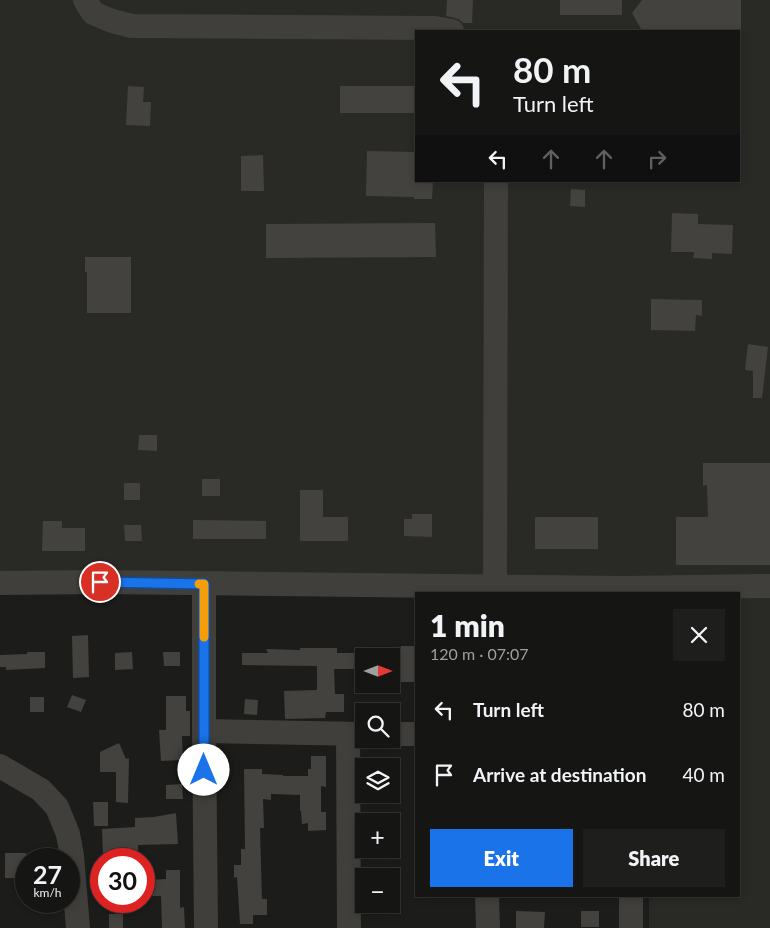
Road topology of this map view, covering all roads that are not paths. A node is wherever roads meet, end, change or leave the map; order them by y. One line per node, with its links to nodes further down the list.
1 (85, 0): 2 (street)
2 (446, 30)
3 (496, 182): 6 (street)
4 (0, 582): 5 (street)
5 (204, 584): 6 (street); 9 (street)
6 (495, 586): 8 (street)
7 (770, 586): 8 (street)
8 (625, 591)
9 (204, 731): 10 (street); 18 (street)
10 (355, 734)
11 (400, 734): 12 (street)
12 (415, 734)
13 (355, 748): 19 (street)
14 (0, 766): 17 (street)
15 (487, 897): 20 (street)
16 (631, 897): 21 (street)
17 (78, 928)
18 (206, 928)
19 (349, 928)
20 (488, 928)
21 (631, 928)

